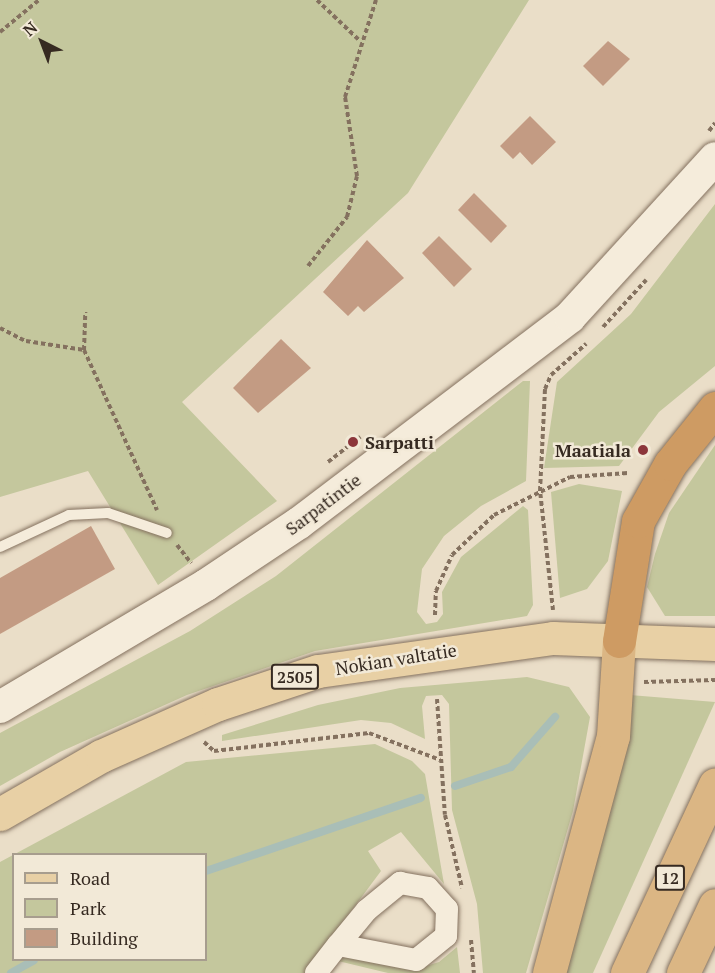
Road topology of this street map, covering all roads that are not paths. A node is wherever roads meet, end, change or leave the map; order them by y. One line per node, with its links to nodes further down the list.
1 (709, 148): 7 (main road, Sarpatintie)
2 (715, 408): 5 (highway)
3 (167, 533): 4 (lane)
4 (0, 547)
5 (619, 641): 6 (main road, Nokian valtatie / 2505); 9 (main road, Nokian valtatie / 2505); 13 (highway)
6 (703, 645)
7 (0, 706)
8 (715, 784): 14 (highway, 12)
9 (0, 814)
10 (715, 905): 15 (highway)
11 (338, 945): 11 (street); 12 (street)
12 (316, 973)
13 (549, 973)
14 (627, 973)
15 (683, 973)

